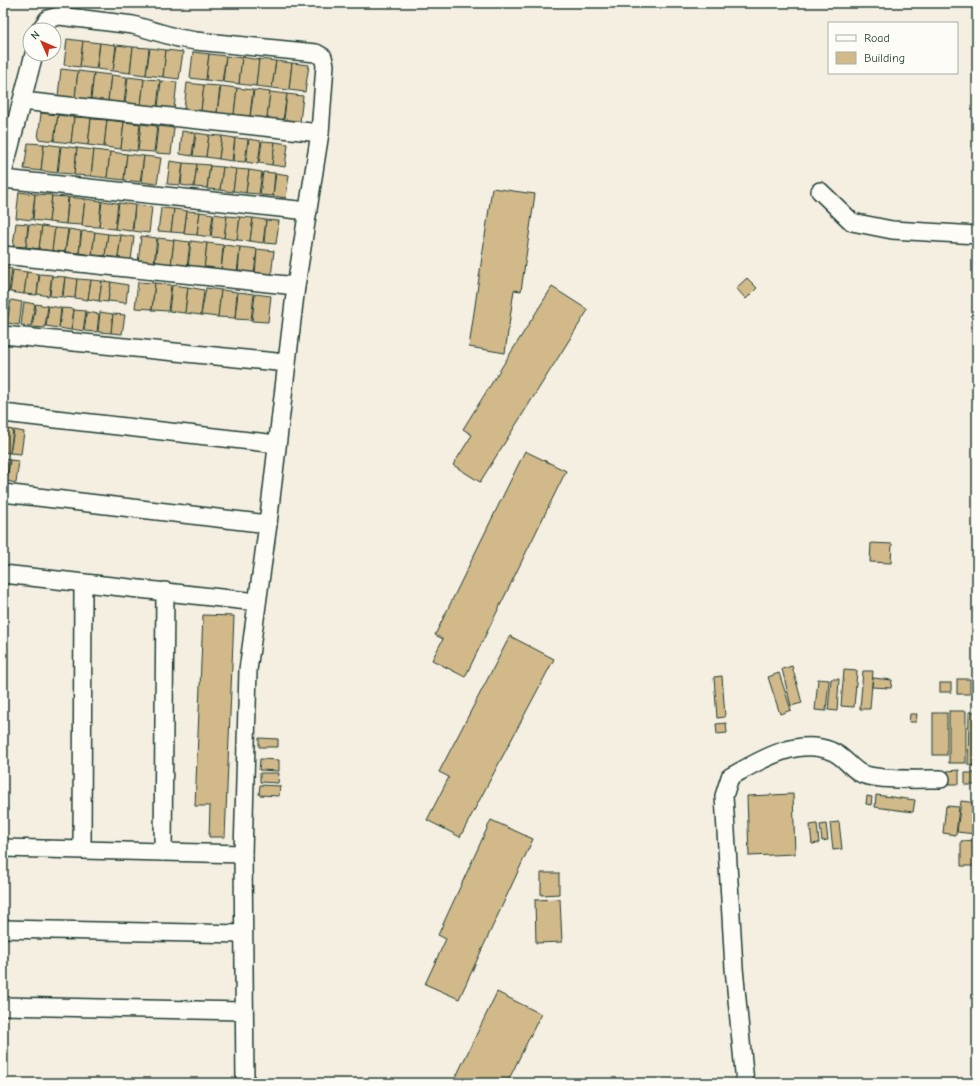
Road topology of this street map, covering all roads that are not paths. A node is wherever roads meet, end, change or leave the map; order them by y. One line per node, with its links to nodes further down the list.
1 (46, 22): 4 (street)
2 (32, 62): 3 (street)
3 (22, 101): 4 (street); 5 (street)
4 (320, 133): 8 (street)
5 (3, 173)
6 (3, 179): 8 (street)
7 (820, 191): 9 (street)
8 (308, 210): 11 (street)
9 (977, 235)
10 (3, 255): 11 (street)
11 (296, 286): 13 (street)
12 (3, 336): 13 (street)
13 (287, 363): 15 (street)
14 (3, 413): 15 (street)
15 (277, 444): 17 (street)
16 (3, 492): 17 (street)
17 (268, 524): 21 (street)
18 (3, 574): 19 (street)
19 (83, 583): 20 (street); 24 (street)
20 (165, 591): 21 (street); 25 (street)
21 (257, 602): 26 (street)
22 (941, 779): 32 (street)
23 (3, 848): 24 (street)
24 (82, 849): 25 (street)
25 (163, 852): 26 (street)
26 (243, 854): 28 (street)
27 (3, 929): 28 (street)
28 (243, 934): 30 (street)
29 (3, 1006): 30 (street)
30 (243, 1011): 31 (street)
31 (245, 1083)
32 (745, 1083)

